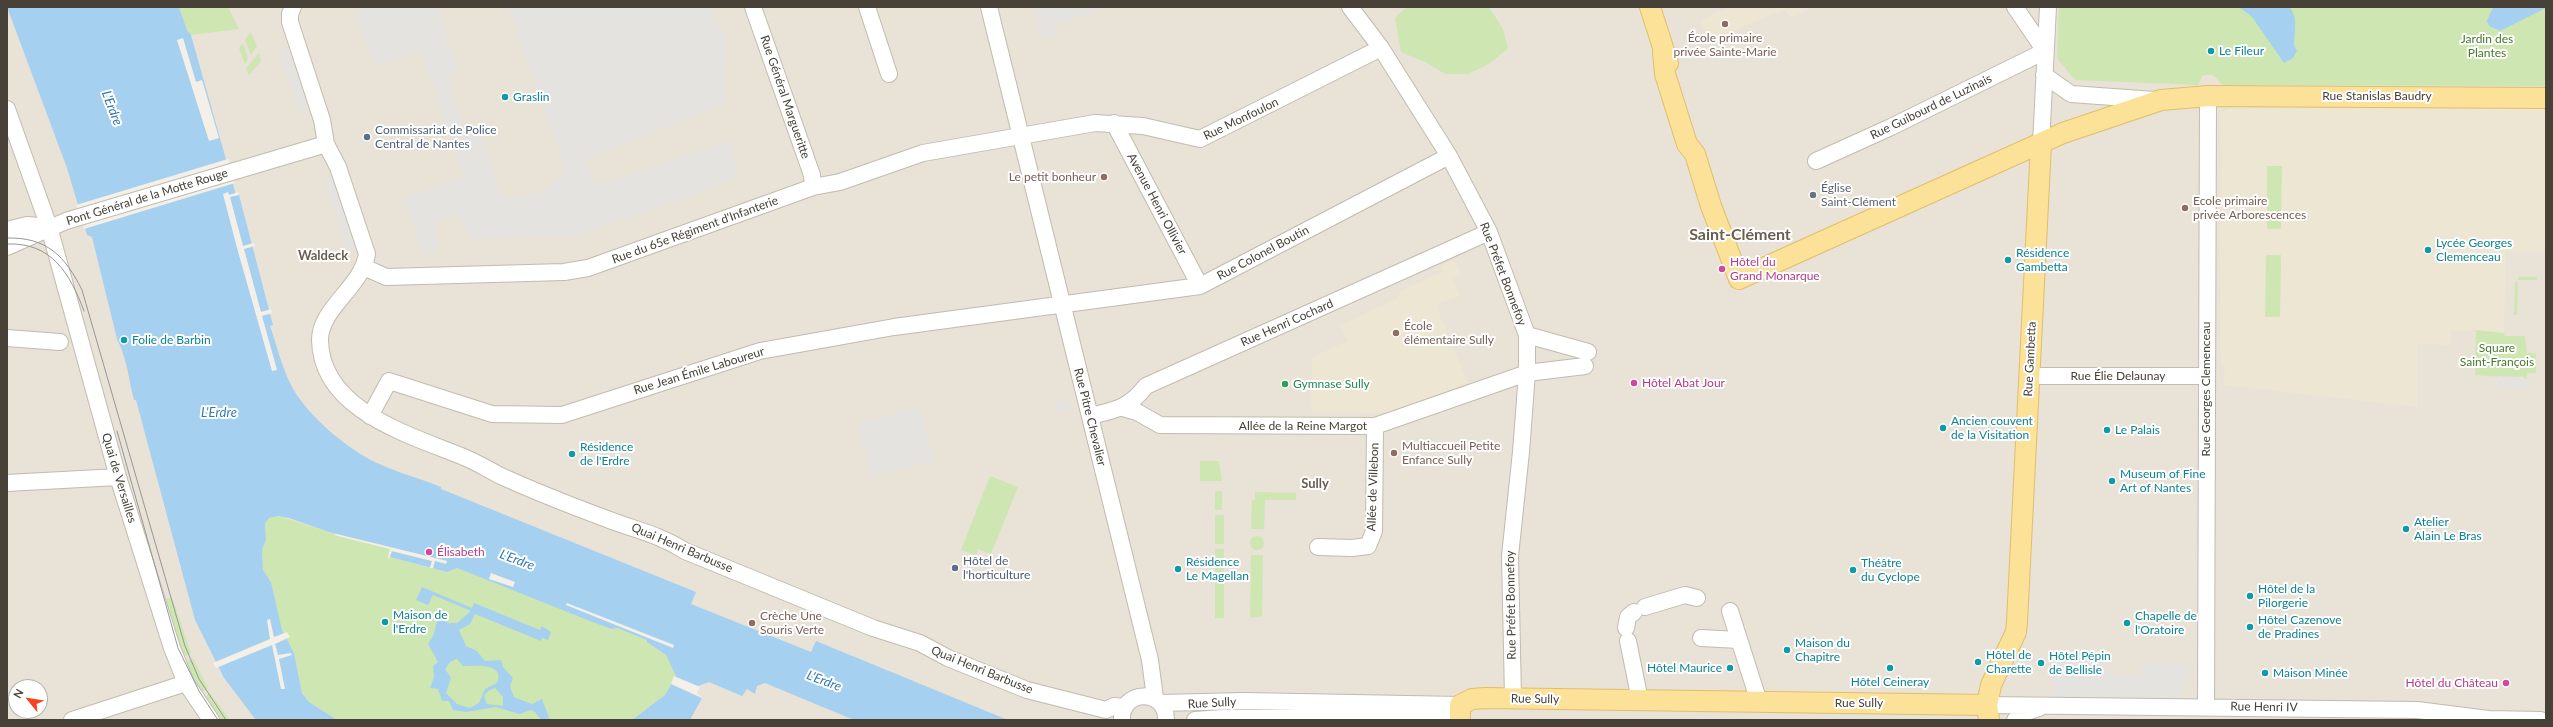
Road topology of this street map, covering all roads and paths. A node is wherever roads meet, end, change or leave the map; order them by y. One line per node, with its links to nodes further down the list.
1 (293, 7): 19 (street)
2 (753, 7): 23 (street, Rue Général Margueritte)
3 (867, 7): 11 (street)
4 (988, 7): 18 (street, Rue Pitre Chevalier)
5 (1350, 7): 9 (street, Rue Préfet Bonnefoy)
6 (1650, 7): 20 (main road, Rue Stanislas Baudry)
7 (2015, 7): 10 (street)
8 (2048, 7): 10 (street, Rue Gambetta)
9 (1381, 48): 17 (street, Rue Monfoulon); 21 (street, Rue Préfet Bonnefoy)
10 (2045, 51): 12 (street, Rue Gambetta); 22 (street, Rue Guibourd de Luzinais)
11 (889, 74)
12 (2044, 75): 15 (street); 20 (street, Rue Gambetta)
13 (2208, 96): 14 (main road, Rue Stanislas Baudry); 15 (main road, Rue Stanislas Baudry); 38 (street, Rue Georges Clemenceau)
14 (2546, 98)
15 (2161, 100): 20 (main road, Rue Stanislas Baudry)
16 (7, 109): 24 (street, Quai de Versailles)
17 (1114, 123): 18 (street, Rue Monfoulon); 31 (street, Avenue Henri Ollivier)
18 (1021, 136): 23 (street, Rue du 65e Régiment d'Infanterie); 32 (street, Rue Pitre Chevalier)
19 (326, 144): 24 (street, Pont Général de la Motte Rouge); 30 (street)
20 (2041, 144): 37 (main road, Rue Gambetta)
21 (1450, 156): 26 (street, Rue Préfet Bonnefoy); 31 (street, Rue Colonel Boutin)
22 (1816, 161)
23 (813, 187): 30 (street, Rue du 65e Régiment d'Infanterie)
24 (49, 227): 25 (street); 27 (street); 29 (street, Quai de Versailles)
25 (7, 230)
26 (1489, 232): 33 (street, Rue Préfet Bonnefoy); 39 (street, Rue Henri Cochard)
27 (24, 242): 28 (street); 29 (street)
28 (7, 247)
29 (57, 257): 43 (street, Quai de Versailles)
30 (364, 267): 40 (street, Quai Henri Barbusse)
31 (1200, 286): 32 (street, Rue Colonel Boutin)
32 (1062, 304): 40 (street, Rue Jean Émile Laboureur); 41 (street, Rue Pitre Chevalier)
33 (1527, 334): 36 (street, Rue Préfet Bonnefoy); 36 (street, Allée de la Reine Margot)
34 (7, 338): 35 (street)
35 (60, 342)
36 (1527, 373): 42 (street, Allée de la Reine Margot); 51 (street, Rue Préfet Bonnefoy)
37 (2029, 376): 38 (street, Rue Élie Delaunay); 59 (main road, Rue Gambetta)
38 (2206, 376): 56 (street, Rue Georges Clemenceau)
39 (1123, 408): 41 (street, Rue Henri Cochard); 42 (street, Allée de la Reine Margot)
40 (370, 416): 61 (street, Quai Henri Barbusse)
41 (1090, 416): 53 (street, Rue Pitre Chevalier)
42 (1375, 426): 45 (street, Allée de Villebon)
43 (118, 477): 44 (street); 50 (street, Quai de Versailles)
44 (7, 482)
45 (1318, 547)
46 (1697, 598): 52 (street)
47 (1730, 611): 49 (street)
48 (1700, 638): 49 (street)
49 (1739, 640): 54 (street)
50 (186, 683): 62 (street); 63 (street, Quai de Versailles)
51 (1514, 698): 52 (main road, Rue Sully); 57 (main road, Rue Sully)
52 (1640, 700): 54 (main road, Rue Sully)
53 (1158, 701): 57 (street, Rue Sully); 60 (street, Rue Sully); 64 (street, Rue Pitre Chevalier)
54 (1759, 702): 58 (main road, Rue Sully)
55 (2056, 704): 56 (street, Rue Henri IV); 59 (street, Rue Henri IV); 67 (street)
56 (2206, 707): 68 (street, Rue Henri IV)
57 (1460, 711): 65 (street, Rue Sully); 66 (main road)
58 (1911, 712): 59 (main road, Rue Sully)
59 (1988, 712)
60 (1123, 713): 61 (street, Quai Henri Barbusse)
61 (1109, 715)
62 (72, 720)
63 (211, 720)
64 (1166, 720)
65 (1195, 720)
66 (1473, 720)
67 (2015, 720)
68 (2541, 720)

